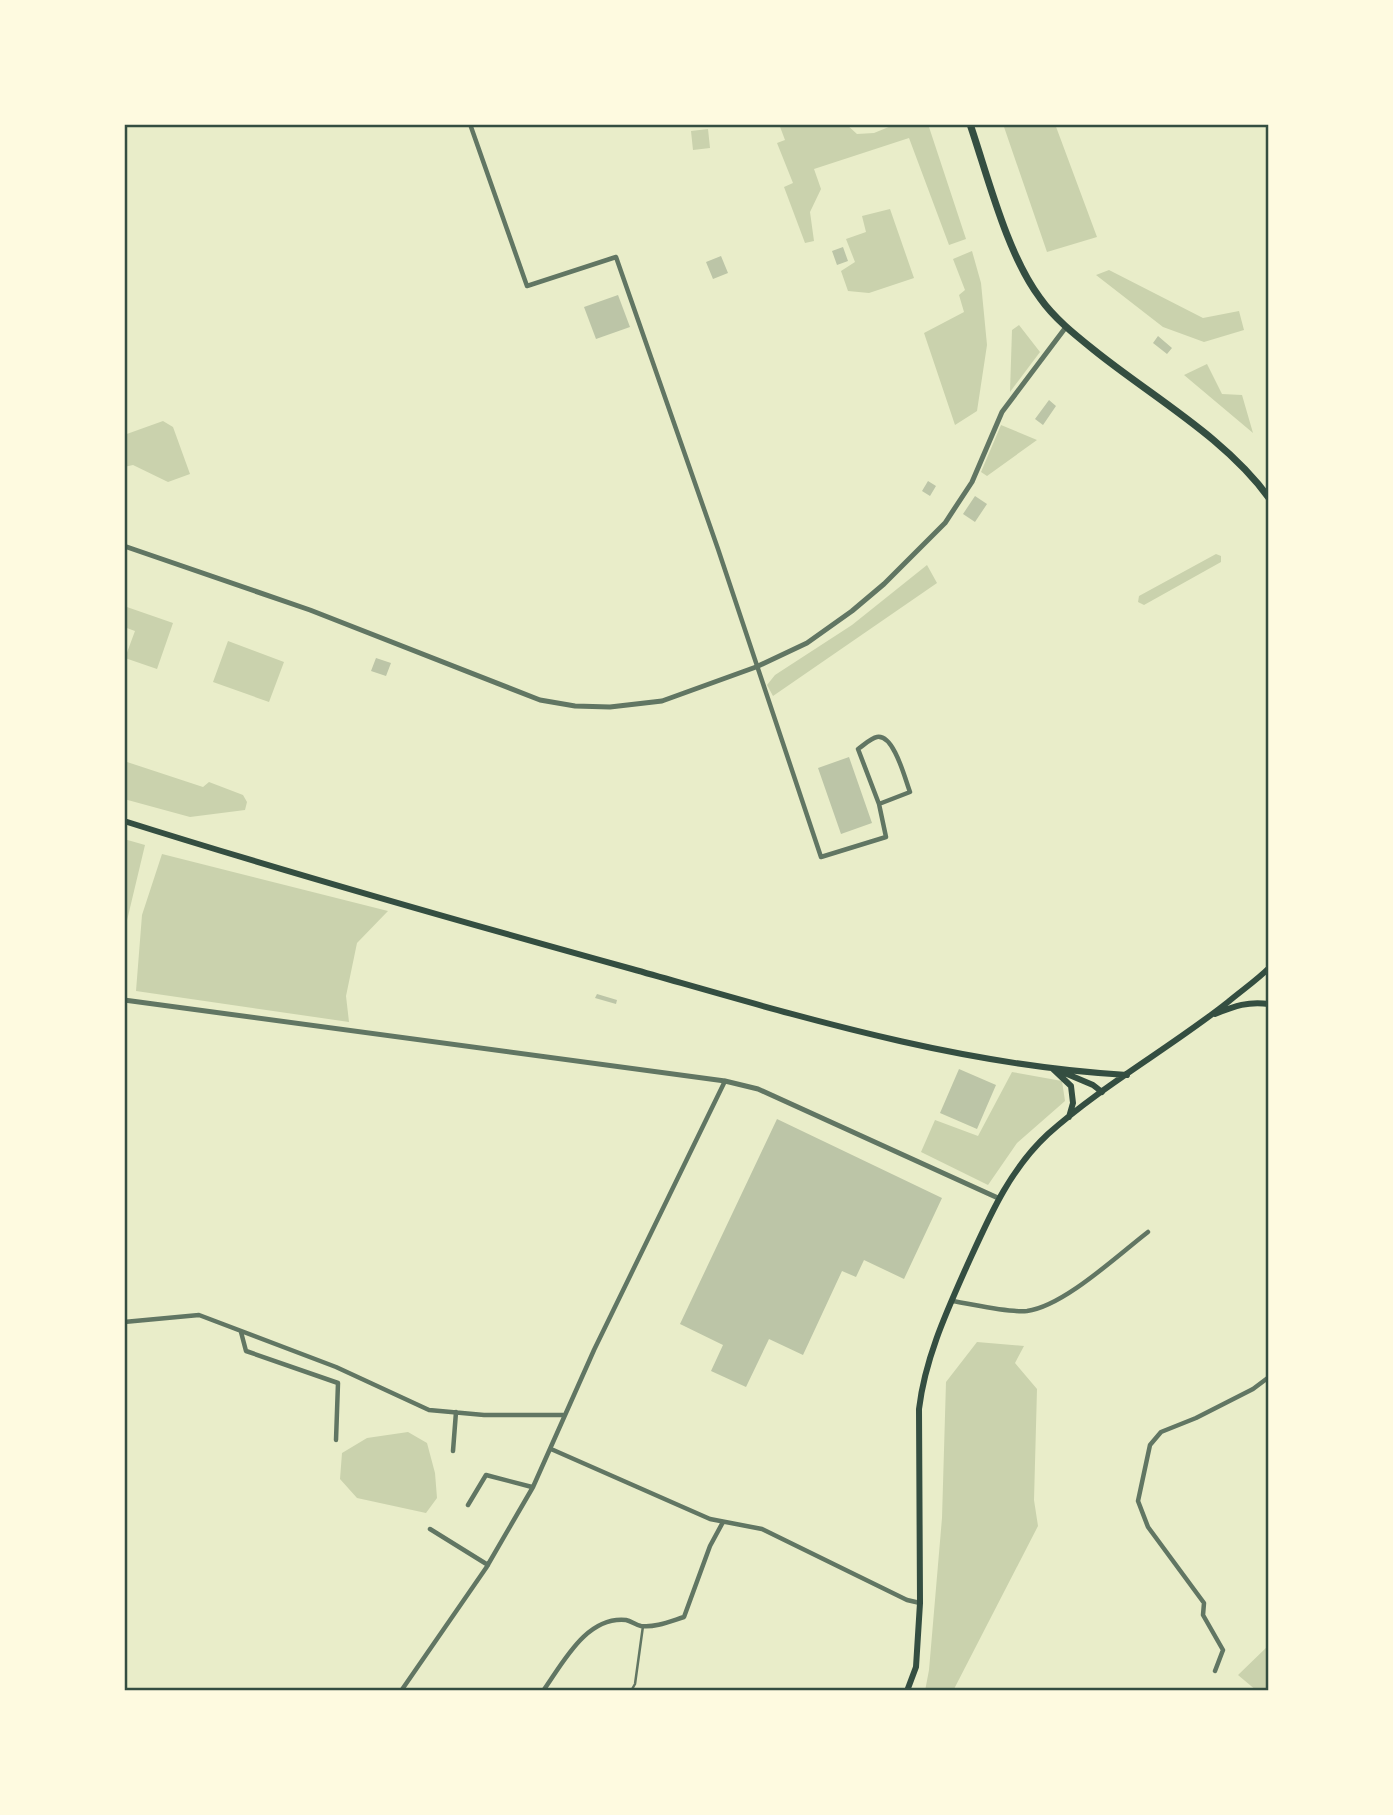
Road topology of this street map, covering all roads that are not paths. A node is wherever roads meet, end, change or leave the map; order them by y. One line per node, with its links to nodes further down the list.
1 (470, 124): 6 (street)
2 (970, 124): 3 (main road)
3 (1066, 327): 4 (main road); 6 (street)
4 (1269, 498)
5 (124, 546): 6 (street)
6 (756, 667): 7 (street)
7 (879, 804): 7 (street)
8 (124, 821): 13 (main road)
9 (1267, 970): 12 (main road)
10 (124, 1000): 15 (street)
11 (1269, 1004): 12 (main road)
12 (1207, 1018): 14 (main road)
13 (1052, 1068): 14 (main road); 16 (main road); 17 (main road)
14 (1126, 1075): 16 (main road)
15 (725, 1081): 18 (street); 25 (street)
16 (1102, 1092): 17 (main road)
17 (1069, 1117): 18 (main road)
18 (998, 1198): 20 (main road)
19 (1148, 1232): 20 (street)
20 (951, 1301): 34 (main road)
21 (124, 1322): 22 (street)
22 (241, 1331): 24 (street); 26 (street)
23 (1269, 1377): 36 (street)
24 (456, 1412): 25 (street); 28 (street)
25 (563, 1415): 27 (street)
26 (336, 1440)
27 (551, 1449): 29 (street); 31 (street)
28 (453, 1451)
29 (533, 1487): 30 (street); 33 (street)
30 (468, 1505)
31 (723, 1522): 34 (street); 35 (street)
32 (430, 1529): 33 (street)
33 (488, 1565): 37 (street)
34 (920, 1603): 40 (main road)
35 (643, 1626): 38 (street); 39 (lane)
36 (1215, 1671)
37 (401, 1691)
38 (543, 1691)
39 (631, 1691)
40 (907, 1691)

